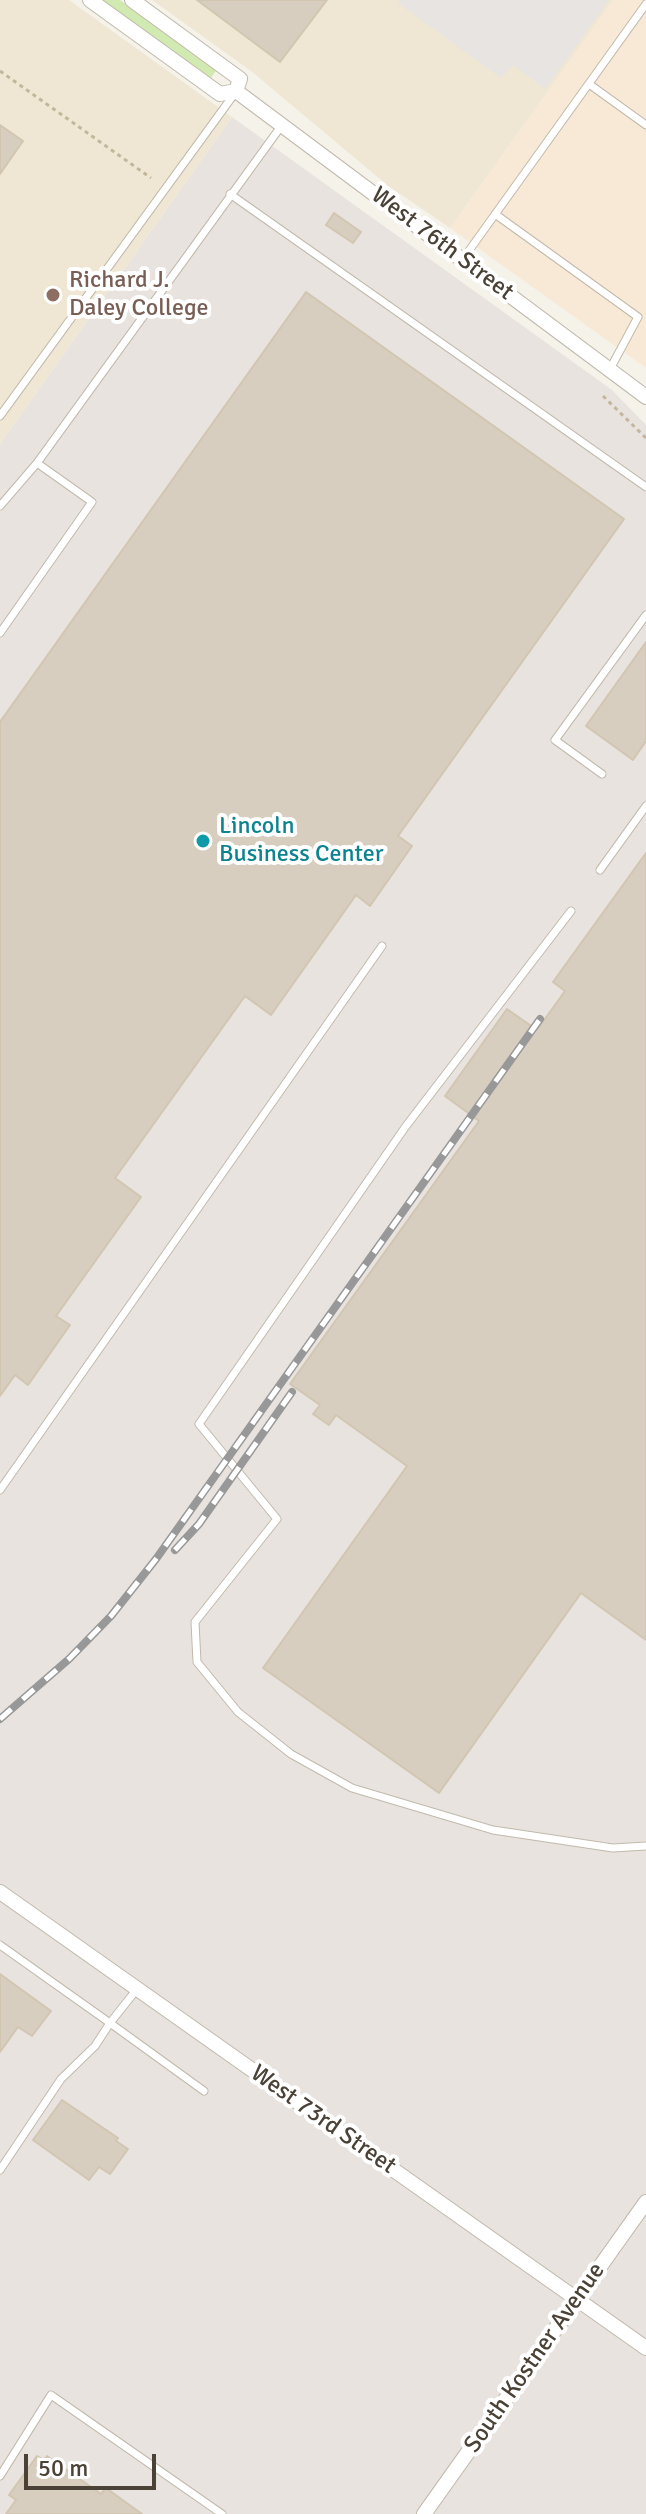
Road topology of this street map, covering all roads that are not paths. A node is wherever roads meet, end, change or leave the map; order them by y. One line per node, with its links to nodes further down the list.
1 (90, 0): 5 (street, West 76th Street)
2 (132, 0): 5 (street, West 76th Street)
3 (646, 4): 4 (lane)
4 (589, 84): 7 (lane); 9 (lane)
5 (236, 91): 6 (street, West 76th Street); 14 (lane)
6 (282, 125): 8 (lane); 10 (street, West 76th Street)
7 (646, 125)
8 (230, 194): 15 (lane); 16 (lane)
9 (495, 214): 10 (lane); 11 (lane)
10 (463, 259): 12 (street, West 76th Street)
11 (642, 316): 12 (lane)
12 (610, 369): 13 (street, West 76th Street)
13 (646, 397)
14 (0, 416)
15 (37, 463): 17 (lane); 19 (lane)
16 (646, 487)
17 (0, 506)
18 (646, 615): 20 (lane)
19 (0, 633)
20 (602, 774)
21 (646, 806): 22 (lane)
22 (600, 870)
23 (571, 911): 26 (lane)
24 (382, 946): 25 (lane)
25 (0, 1490)
26 (646, 1846)
27 (0, 1892): 29 (street, West 73rd Street)
28 (0, 1945): 30 (lane)
29 (137, 1989): 30 (lane); 34 (street, West 73rd Street)
30 (110, 2023): 31 (lane); 32 (lane)
31 (204, 2091)
32 (0, 2170)
33 (646, 2202): 34 (street, South Kostner Avenue)
34 (577, 2299): 35 (street, West 73rd Street); 38 (street, South Kostner Avenue)
35 (646, 2348)
36 (0, 2476): 37 (lane)
37 (222, 2514)
38 (424, 2514)

